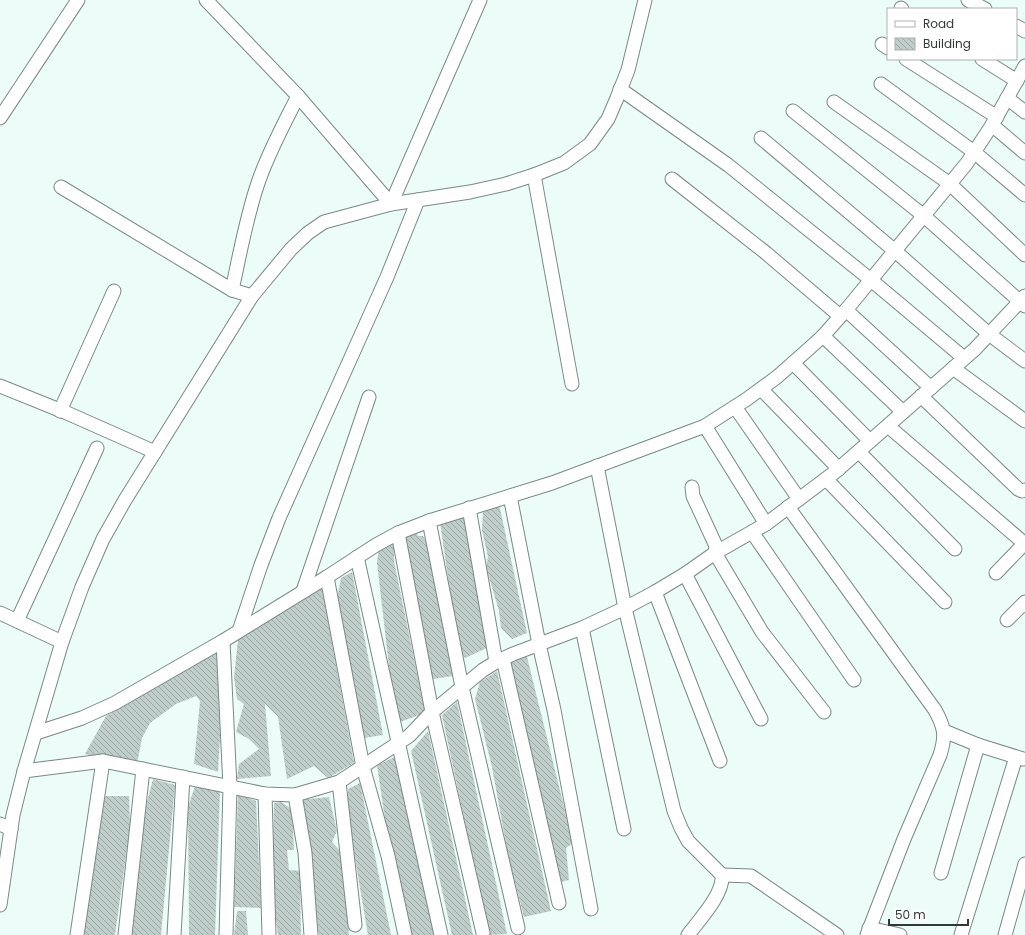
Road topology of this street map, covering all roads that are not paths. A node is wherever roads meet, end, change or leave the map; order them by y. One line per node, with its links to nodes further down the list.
1 (78, 0): 17 (street)
2 (206, 0): 12 (street)
3 (480, 0): 28 (street)
4 (646, 0): 11 (street)
5 (968, 0): 6 (street)
6 (983, 8)
7 (907, 60): 18 (street)
8 (985, 60): 9 (street)
9 (1023, 72): 13 (street)
10 (881, 84): 20 (street)
11 (620, 89): 22 (street); 32 (street)
12 (298, 96): 28 (street); 33 (street)
13 (1007, 98): 16 (street); 18 (street)
14 (834, 102): 24 (street)
15 (793, 111): 29 (street)
16 (1025, 112)
17 (0, 118)
18 (994, 121): 20 (street); 21 (street)
19 (761, 138): 30 (street)
20 (974, 152): 24 (street); 26 (street)
21 (1025, 153)
22 (534, 175): 27 (street); 44 (street)
23 (672, 179): 37 (street)
24 (950, 184): 29 (street); 31 (street)
25 (61, 187): 33 (street)
26 (1025, 195)
27 (418, 200): 28 (street); 89 (street)
28 (391, 204): 35 (street)
29 (924, 216): 30 (street); 36 (street)
30 (895, 251): 32 (street); 38 (street)
31 (1025, 255)
32 (871, 280): 37 (street); 40 (street)
33 (232, 290): 35 (street)
34 (114, 291): 51 (street)
35 (252, 296): 58 (street)
36 (1023, 301): 38 (street)
37 (843, 313): 39 (street); 46 (street)
38 (989, 334): 40 (street); 41 (street)
39 (823, 336): 42 (street); 52 (street)
40 (964, 358): 43 (street)
41 (1025, 361)
42 (793, 363): 47 (street); 56 (street)
43 (953, 368): 46 (street); 53 (street)
44 (572, 384)
45 (0, 386): 51 (street)
46 (931, 388): 48 (street)
47 (761, 389): 50 (street); 61 (street)
48 (921, 396): 52 (street); 64 (street)
49 (369, 397): 80 (street)
50 (735, 407): 54 (street); 66 (street)
51 (60, 411): 58 (street)
52 (903, 412): 55 (street)
53 (1025, 421)
54 (705, 426): 60 (street); 70 (street)
55 (888, 426): 56 (street); 73 (street)
56 (870, 441): 59 (street)
57 (97, 448): 87 (street)
58 (155, 452): 91 (street)
59 (859, 452): 61 (street); 74 (street)
60 (597, 466): 65 (street); 84 (street)
61 (839, 469): 62 (street)
62 (826, 479): 66 (street); 82 (street)
63 (692, 486): 75 (street)
64 (1025, 490)
65 (510, 496): 68 (street); 92 (street)
66 (800, 499): 67 (street)
67 (788, 507): 70 (street); 99 (street)
68 (469, 508): 69 (street); 93 (street)
69 (429, 521): 72 (street); 95 (street)
70 (766, 524): 71 (street)
71 (752, 532): 75 (street); 94 (street)
72 (398, 533): 76 (street); 96 (street)
73 (1025, 544): 77 (street)
74 (955, 549)
75 (715, 553): 78 (street); 97 (street)
76 (357, 557): 79 (street); 101 (street)
77 (996, 573)
78 (685, 574): 81 (street); 98 (street)
79 (327, 577): 80 (street); 106 (street)
80 (303, 592): 89 (street)
81 (655, 592): 84 (street); 105 (street)
82 (945, 602)
83 (1025, 602): 86 (street)
84 (626, 608): 88 (street); 118 (street)
85 (0, 613): 87 (street)
86 (1007, 620)
87 (17, 621): 91 (street)
88 (582, 628): 92 (street); 115 (street)
89 (239, 631): 90 (street)
90 (223, 641): 100 (street); 111 (street)
91 (62, 642): 100 (street)
92 (539, 644): 93 (street); 121 (street)
93 (500, 660): 95 (street); 119 (street)
94 (854, 680)
95 (462, 687): 96 (street); 123 (street)
96 (432, 712): 101 (street); 125 (street)
97 (824, 712)
98 (761, 719)
99 (944, 731): 102 (street); 124 (street)
100 (36, 733): 108 (street)
101 (398, 743): 106 (street); 133 (street)
102 (978, 745): 103 (street); 117 (street)
103 (1021, 758): 137 (street)
104 (103, 761): 107 (street); 108 (street); 126 (street)
105 (720, 761)
106 (363, 767): 110 (street); 132 (street)
107 (143, 769): 109 (street); 127 (street)
108 (24, 771): 114 (street)
109 (183, 777): 111 (street); 128 (street)
110 (339, 782): 113 (street); 122 (street)
111 (230, 787): 112 (street); 129 (street)
112 (265, 794): 113 (street); 130 (street)
113 (295, 795): 131 (street)
114 (6, 827): 120 (street)
115 (624, 829)
116 (1025, 864): 138 (street)
117 (941, 873)
118 (722, 875): 134 (street); 135 (street)
119 (559, 903)
120 (0, 905)
121 (591, 909)
122 (355, 925)
123 (518, 928)
124 (868, 932): 136 (street)
125 (482, 933)
126 (77, 935)
127 (125, 935)
128 (174, 935)
129 (226, 935)
130 (269, 935)
131 (311, 935)
132 (405, 935)
133 (441, 935)
134 (688, 935)
135 (837, 935)
136 (900, 935)
137 (961, 935)
138 (1005, 935)

